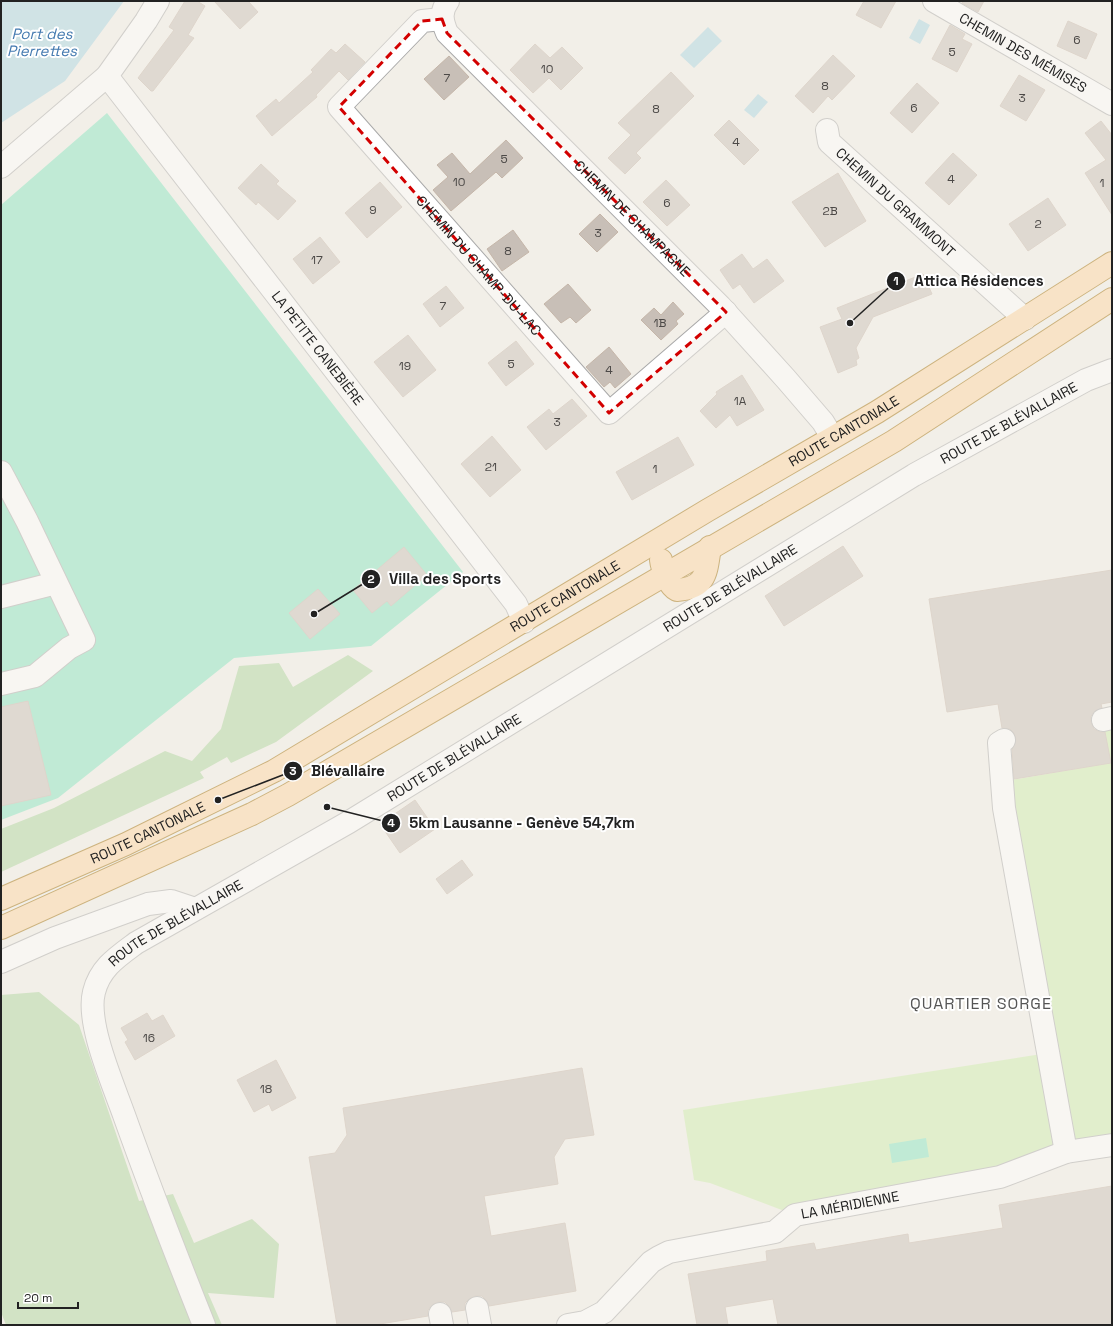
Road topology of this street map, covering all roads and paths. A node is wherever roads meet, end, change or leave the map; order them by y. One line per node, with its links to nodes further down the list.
1 (158, 1): 4 (street)
2 (934, 1): 5 (street, CHEMIN DES MÉMISES)
3 (445, 10): 10 (street, CHEMIN DE CHAMPAGNE); 10 (street, CHEMIN DU CHAMP-DU-LAC)
4 (107, 76): 7 (street); 19 (street, LA PETITE CANEBIÈRE)
5 (1112, 104)
6 (827, 130): 11 (street, CHEMIN DU GRAMMONT)
7 (1, 167)
8 (1112, 262): 11 (main road, ROUTE CANTONALE)
9 (1112, 299): 16 (main road, ROUTE CANTONALE)
10 (726, 312): 13 (street, CHEMIN DE CHAMPAGNE)
11 (1025, 319): 13 (main road, ROUTE CANTONALE)
12 (1112, 370): 23 (street, ROUTE DE BLÉVALLAIRE)
13 (832, 437): 15 (main road, ROUTE CANTONALE)
14 (1, 472): 17 (street)
15 (748, 487): 16 (main road); 19 (main road, ROUTE CANTONALE)
16 (666, 573): 24 (main road, ROUTE CANTONALE)
17 (56, 583): 18 (street); 20 (street)
18 (1, 596)
19 (524, 622): 22 (main road, ROUTE CANTONALE)
20 (1, 684)
21 (1004, 740): 27 (street)
22 (1, 899)
23 (195, 909): 25 (street); 28 (street, ROUTE DE BLÉVALLAIRE)
24 (1, 928)
25 (1, 962)
26 (1112, 1145): 27 (street, LA MÉRIDIENNE)
27 (1066, 1152): 29 (street, LA MÉRIDIENNE)
28 (204, 1325)
29 (568, 1325)

